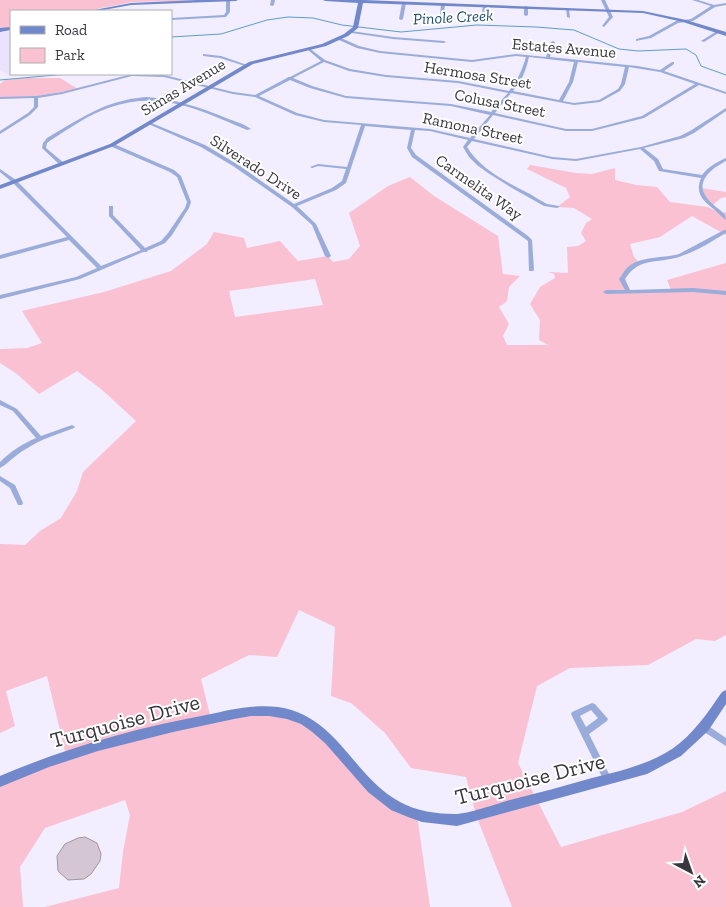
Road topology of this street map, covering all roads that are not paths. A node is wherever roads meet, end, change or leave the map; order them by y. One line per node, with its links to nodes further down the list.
1 (228, 0): 2 (main road); 16 (main road); 22 (street)
2 (236, 0)
3 (273, 0): 11 (street)
4 (324, 0): 7 (main road)
5 (603, 0): 17 (street)
6 (694, 0): 13 (street)
7 (362, 1): 8 (main road); 26 (main road, Simas Avenue)
8 (404, 3): 9 (main road); 23 (street)
9 (442, 4): 12 (main road); 19 (street)
10 (726, 4): 13 (street)
11 (272, 6)
12 (484, 6): 14 (main road); 18 (street)
13 (714, 6): 24 (street)
14 (526, 7): 15 (main road); 20 (street)
15 (567, 9): 17 (main road); 21 (street)
16 (98, 10)
17 (607, 10): 24 (main road); 25 (street)
18 (484, 13)
19 (442, 15)
20 (526, 15)
21 (569, 17)
22 (172, 19)
23 (401, 19)
24 (684, 21): 27 (main road); 30 (street)
25 (604, 26)
26 (352, 31): 29 (main road, Simas Avenue); 32 (street)
27 (718, 32): 28 (main road); 31 (street)
28 (726, 34)
29 (340, 39): 34 (main road, Simas Avenue); 36 (street, Estates Avenue)
30 (637, 40)
31 (703, 41)
32 (444, 42)
33 (553, 42): 37 (street)
34 (309, 49): 38 (street, Hermosa Street); 41 (main road, Simas Avenue)
35 (204, 55): 41 (street)
36 (528, 56): 37 (street, Estates Avenue); 49 (street)
37 (548, 58): 39 (street, Estates Avenue)
38 (324, 61): 46 (street); 49 (street, Hermosa Street)
39 (576, 61): 42 (street, Estates Avenue); 54 (street)
40 (672, 63): 43 (street)
41 (245, 65): 48 (main road, Simas Avenue)
42 (627, 66): 43 (street, Estates Avenue); 54 (street, Hermosa Street)
43 (661, 71): 47 (street, Estates Avenue)
44 (128, 75): 52 (street, Ramona Street)
45 (148, 75): 48 (street, Ramona Street)
46 (289, 78): 51 (street); 57 (street, Colusa Street)
47 (698, 84): 50 (street, Estates Avenue); 57 (street, Colusa Street)
48 (210, 86): 51 (street, Ramona Street); 55 (main road, Simas Avenue)
49 (510, 92): 54 (street, Hermosa Street); 57 (street)
50 (726, 93)
51 (256, 96): 59 (street, Ramona Street)
52 (36, 97): 53 (street, Ramona Street); 62 (street)
53 (0, 98)
54 (560, 102)
55 (183, 103): 58 (main road, Simas Avenue); 61 (street); 67 (street)
56 (726, 109): 65 (street, Ramona Street)
57 (492, 113): 63 (street)
58 (148, 123): 64 (main road, Simas Avenue); 74 (street, Silverado Drive)
59 (363, 126): 60 (street, Ramona Street); 69 (street)
60 (412, 128): 63 (street, Ramona Street); 84 (street, Carmelita Way)
61 (250, 129)
62 (0, 133)
63 (471, 139): 65 (street, Ramona Street); 75 (street)
64 (112, 145): 67 (main road, Simas Avenue); 80 (street)
65 (641, 148): 71 (street)
66 (726, 159): 71 (street)
67 (62, 164): 72 (main road, Simas Avenue)
68 (312, 167): 69 (street)
69 (348, 168): 74 (street)
70 (0, 170): 72 (street)
71 (703, 177): 77 (street)
72 (14, 181): 73 (main road, Simas Avenue); 79 (street)
73 (0, 186)
74 (294, 206): 81 (street, Silverado Drive)
75 (557, 207)
76 (111, 208): 80 (street)
77 (726, 219)
78 (726, 231): 85 (street)
79 (70, 238): 82 (street); 83 (street)
80 (145, 251): 83 (street)
81 (328, 256)
82 (0, 257)
83 (101, 269): 88 (street)
84 (531, 270)
85 (628, 291): 86 (street); 87 (street)
86 (606, 292)
87 (726, 293)
88 (0, 297)
89 (0, 402): 91 (street)
90 (72, 427): 91 (street)
91 (39, 438): 92 (street)
92 (0, 466)
93 (0, 478): 94 (street)
94 (20, 504)
95 (726, 695): 96 (street, Turquoise Drive)
96 (704, 727): 98 (street); 99 (street, Turquoise Drive)
97 (584, 733): 99 (street)
98 (726, 742)
99 (608, 780): 100 (street, Turquoise Drive)
100 (0, 782)

